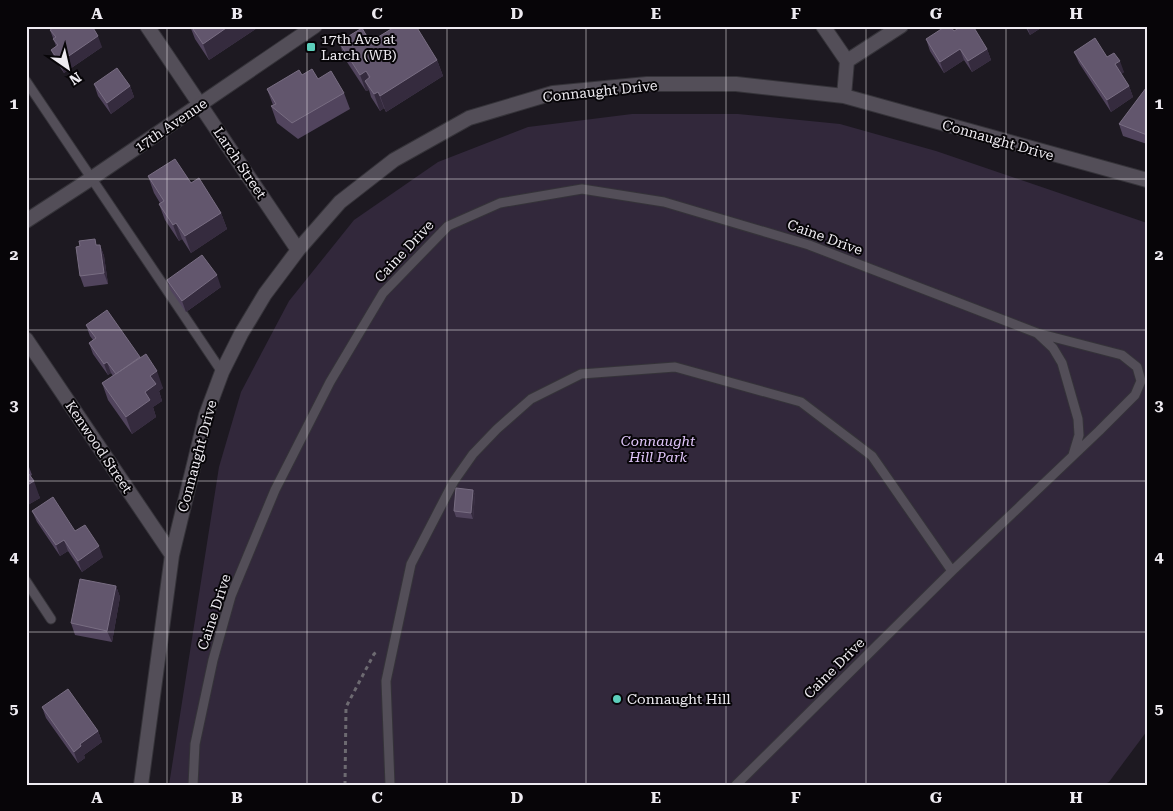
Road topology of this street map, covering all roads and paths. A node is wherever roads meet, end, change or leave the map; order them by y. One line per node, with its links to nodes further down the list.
1 (147, 26): 8 (street, Larch Street)
2 (315, 26): 8 (street, 17th Avenue)
3 (822, 26): 5 (street)
4 (901, 26): 5 (street)
5 (847, 61): 7 (street)
6 (26, 81): 9 (lane)
7 (844, 96): 10 (street, Connaught Drive); 12 (street, Connaught Drive)
8 (201, 105): 9 (street, 17th Avenue); 12 (street, Larch Street)
9 (92, 178): 11 (street, 17th Avenue); 15 (lane)
10 (1147, 180)
11 (26, 221)
12 (298, 250): 15 (street, Connaught Drive)
13 (1037, 333): 16 (lane, Caine Drive); 16 (lane, Caine Drive); 23 (lane, Caine Drive)
14 (26, 338): 17 (street, Kenwood Street)
15 (222, 372): 17 (street, Connaught Drive)
16 (1073, 456): 18 (lane, Caine Drive)
17 (172, 555): 22 (street, Connaught Drive)
18 (952, 571): 21 (lane); 26 (lane, Caine Drive)
19 (26, 581): 20 (lane)
20 (51, 619)
21 (395, 638): 24 (path); 25 (lane)
22 (141, 785)
23 (193, 785)
24 (344, 785)
25 (390, 785)
26 (736, 785)

